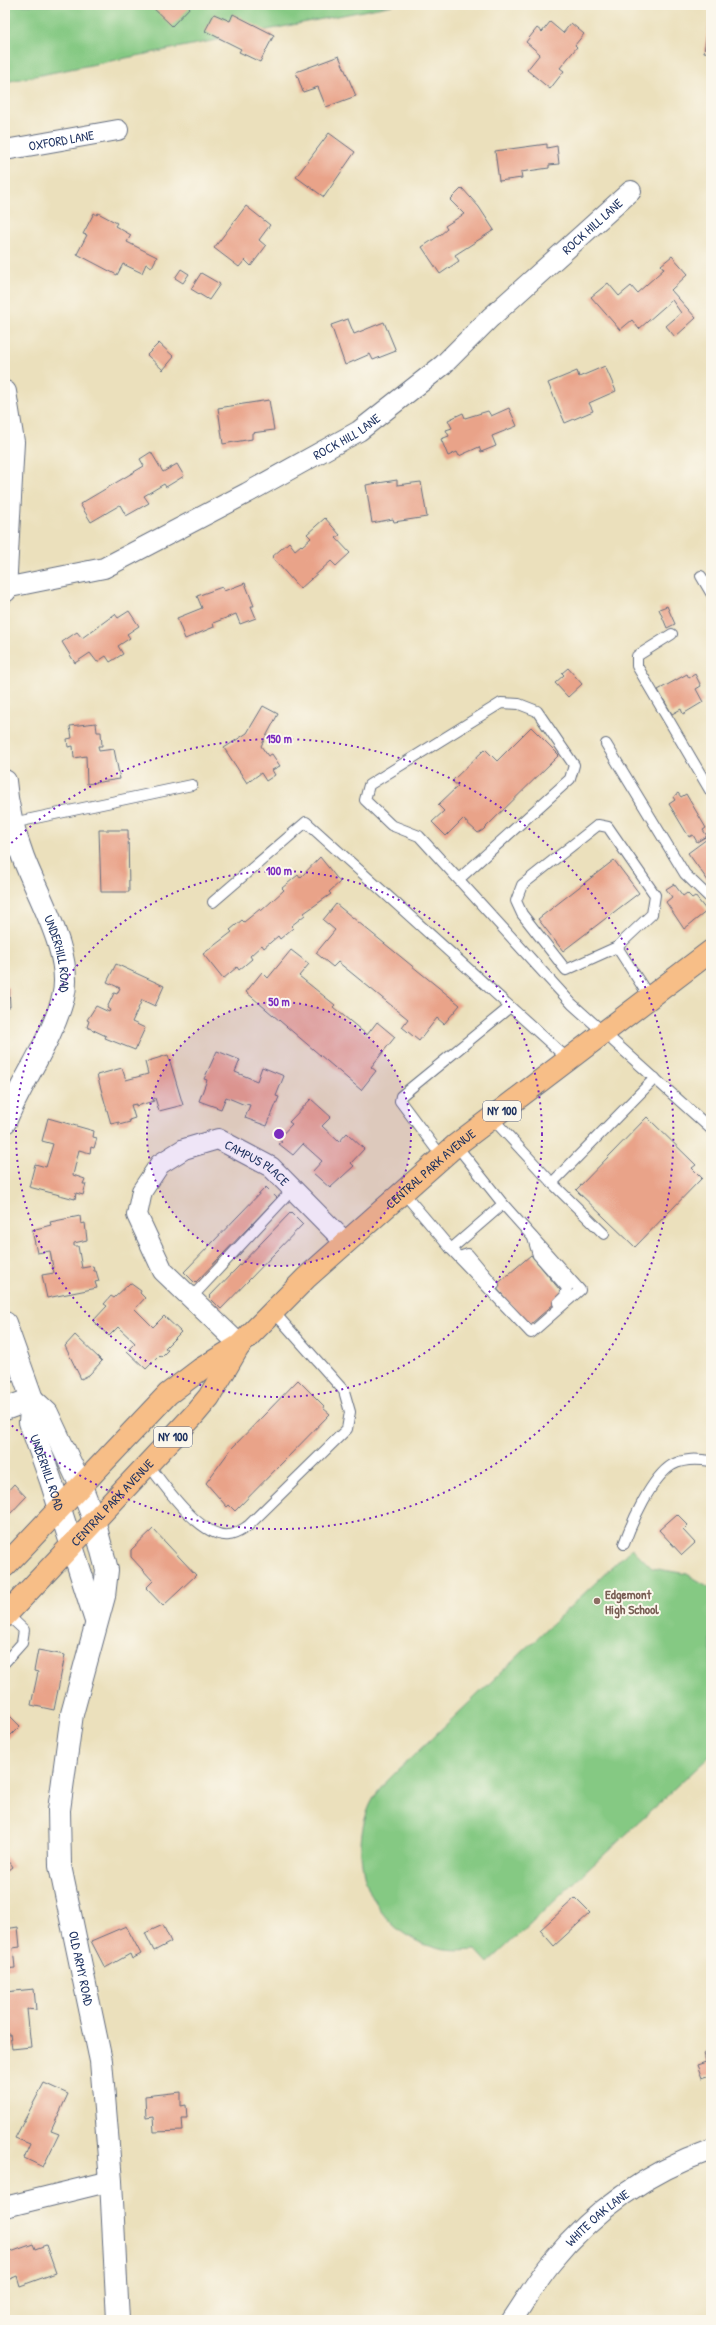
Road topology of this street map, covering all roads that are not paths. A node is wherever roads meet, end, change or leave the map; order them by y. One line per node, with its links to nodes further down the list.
1 (118, 130): 2 (street, OXFORD LANE)
2 (5, 150)
3 (631, 191): 6 (street, ROCK HILL LANE)
4 (5, 392): 6 (street)
5 (701, 576): 7 (lane)
6 (5, 589)
7 (711, 593)
8 (672, 634): 12 (lane)
9 (606, 744): 15 (lane)
10 (5, 781): 13 (street, UNDERHILL ROAD)
11 (192, 785): 13 (lane)
12 (711, 792)
13 (12, 824): 25 (street, UNDERHILL ROAD)
14 (459, 879): 14 (lane); 21 (lane)
15 (711, 899)
16 (213, 902): 20 (lane)
17 (617, 947): 17 (lane); 19 (lane)
18 (711, 951): 19 (main road, CENTRAL PARK AVENUE / NY 100)
19 (650, 998): 21 (main road, CENTRAL PARK AVENUE / NY 100)
20 (510, 1007): 22 (lane); 27 (lane)
21 (604, 1033): 22 (main road, CENTRAL PARK AVENUE / NY 100); 23 (lane)
22 (569, 1060): 24 (main road, CENTRAL PARK AVENUE / NY 100)
23 (655, 1078): 26 (lane); 28 (lane)
24 (492, 1118): 27 (main road, CENTRAL PARK AVENUE / NY 100); 28 (lane)
25 (5, 1122)
26 (711, 1129)
27 (449, 1151): 30 (main road, CENTRAL PARK AVENUE / NY 100); 31 (lane)
28 (552, 1183): 32 (lane)
29 (292, 1189): 33 (street, CAMPUS PLACE); 35 (lane); 35 (street, CAMPUS PLACE)
30 (402, 1191): 33 (main road, CENTRAL PARK AVENUE / NY 100); 34 (lane)
31 (503, 1204): 34 (lane); 34 (lane)
32 (604, 1234)
33 (345, 1242): 36 (main road, CENTRAL PARK AVENUE / NY 100)
34 (451, 1249)
35 (191, 1298): 38 (street, CAMPUS PLACE)
36 (272, 1310): 38 (main road, CENTRAL PARK AVENUE / NY 100); 42 (lane)
37 (5, 1323): 39 (street, UNDERHILL ROAD)
38 (240, 1345): 42 (main road, CENTRAL PARK AVENUE / NY 100); 43 (main road, CENTRAL PARK AVENUE / NY 100)
39 (32, 1399): 40 (street); 43 (street, UNDERHILL ROAD); 44 (street, UNDERHILL ROAD)
40 (5, 1408)
41 (711, 1461): 47 (lane)
42 (148, 1464): 45 (main road, CENTRAL PARK AVENUE / NY 100)
43 (81, 1486): 44 (main road, CENTRAL PARK AVENUE / NY 100); 45 (street, OLD ARMY ROAD)
44 (60, 1508): 46 (street, UNDERHILL ROAD); 48 (main road, CENTRAL PARK AVENUE / NY 100)
45 (94, 1520): 46 (main road, CENTRAL PARK AVENUE / NY 100); 50 (street, OLD ARMY ROAD)
46 (72, 1544): 49 (main road, CENTRAL PARK AVENUE / NY 100); 50 (street)
47 (624, 1544)
48 (5, 1566)
49 (6, 1615): 51 (lane)
50 (96, 1621): 53 (street, OLD ARMY ROAD)
51 (5, 1662)
52 (711, 2150): 56 (street, WHITE OAK LANE)
53 (111, 2181): 54 (street); 55 (street, OLD ARMY ROAD)
54 (5, 2207)
55 (118, 2320)
56 (512, 2320)

